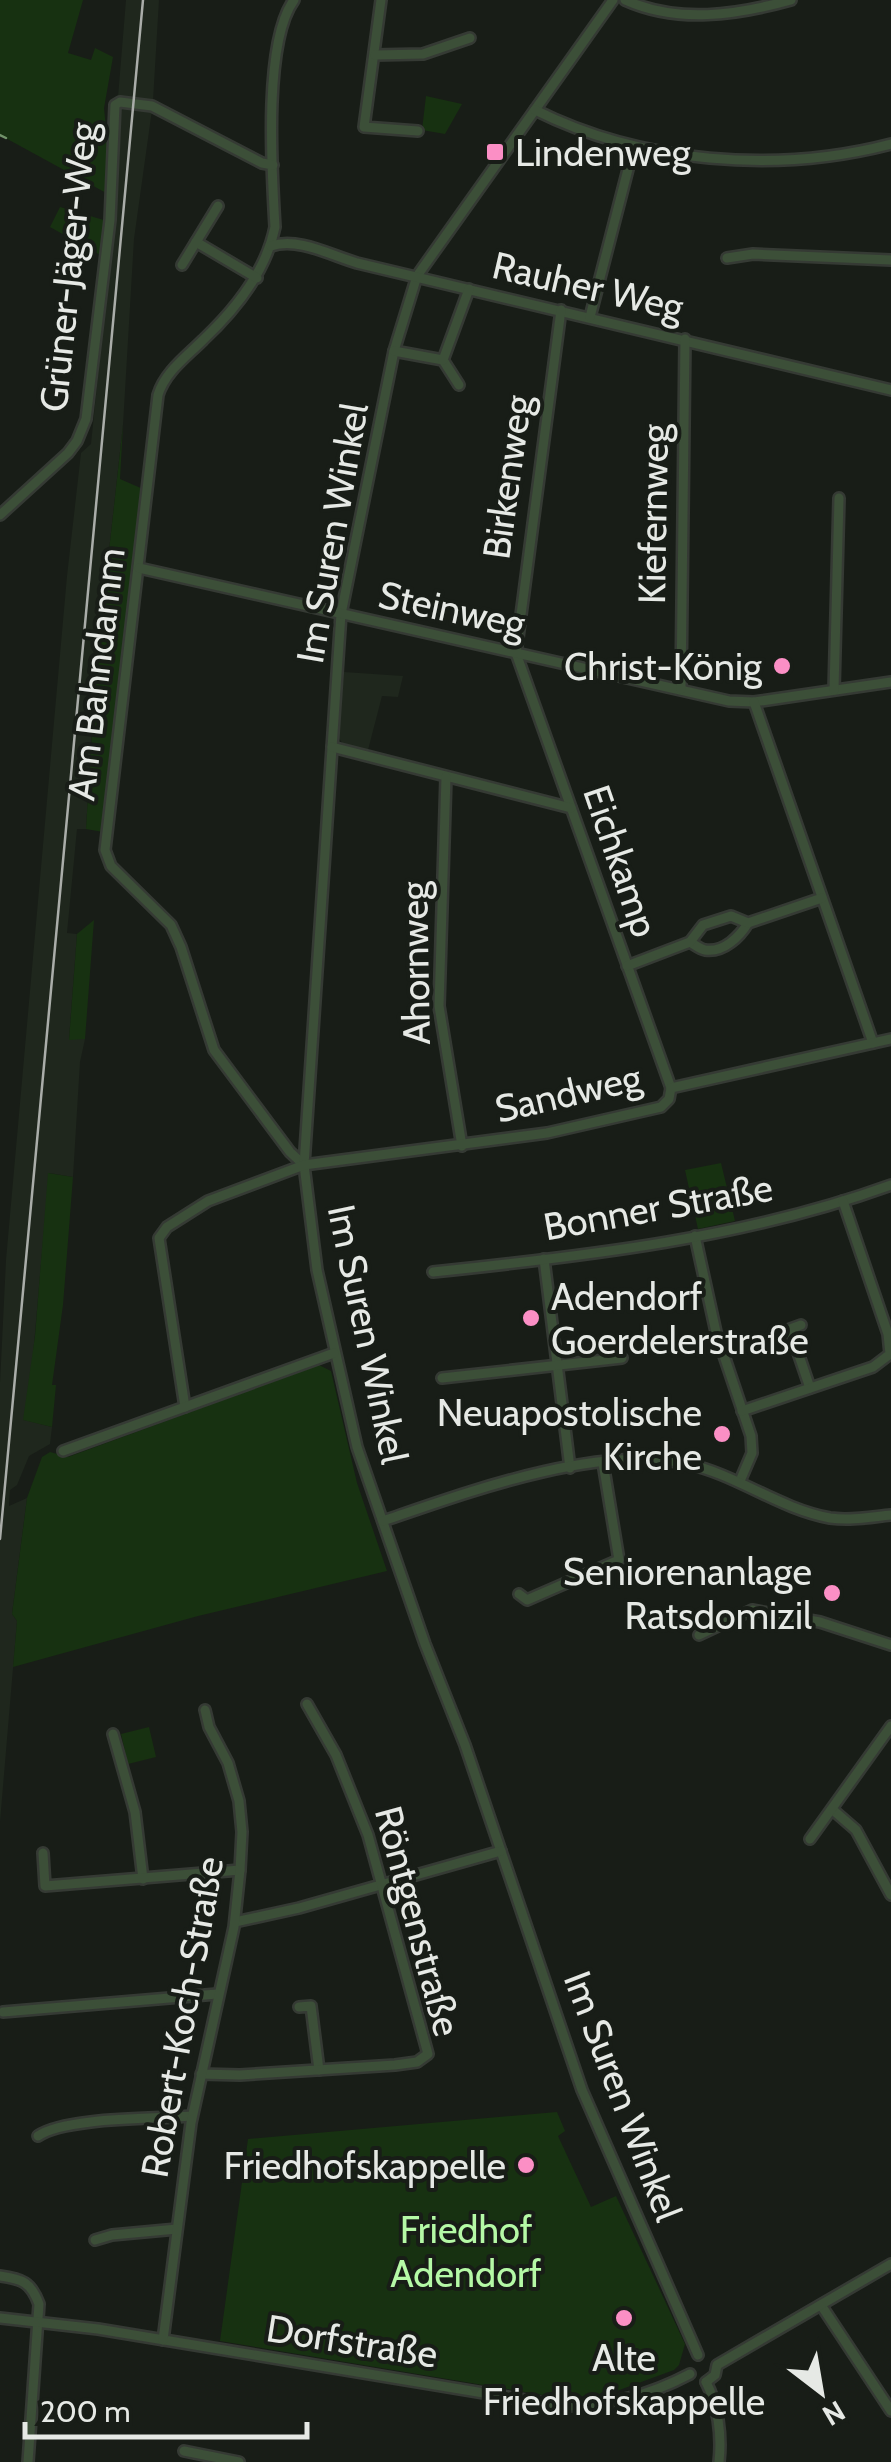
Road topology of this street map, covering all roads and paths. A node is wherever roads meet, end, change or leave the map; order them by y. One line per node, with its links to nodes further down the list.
1 (294, 0): 12 (street, Am Bahndamm)
2 (381, 0): 7 (street)
3 (614, 0): 8 (street)
4 (626, 0): 5 (street)
5 (791, 0)
6 (470, 38): 7 (street)
7 (375, 54): 9 (street)
8 (534, 110): 11 (street); 19 (street)
9 (418, 131)
10 (891, 144): 11 (street)
11 (634, 146): 23 (street)
12 (273, 165): 15 (street, Am Bahndamm); 30 (street, Grüner-Jäger-Weg)
13 (218, 206): 14 (street)
14 (196, 242): 18 (street); 20 (street)
15 (271, 246): 19 (street, Rauher Weg); 20 (street, Am Bahndamm)
16 (728, 258): 17 (street)
17 (891, 260)
18 (182, 266)
19 (417, 276): 21 (street, Rauher Weg); 25 (street, Im Suren Winkel)
20 (257, 278): 31 (street, Am Bahndamm)
21 (469, 288): 22 (street, Rauher Weg); 26 (street)
22 (561, 310): 23 (street, Rauher Weg); 33 (street, Birkenweg)
23 (590, 317): 24 (street, Rauher Weg)
24 (685, 339): 28 (street, Rauher Weg); 35 (street, Kiefernweg)
25 (394, 350): 26 (street); 32 (street, Im Suren Winkel)
26 (443, 360): 27 (street)
27 (459, 385)
28 (891, 390)
29 (838, 498): 36 (street)
30 (0, 515)
31 (139, 568): 32 (street, Steinweg); 49 (street, Am Bahndamm)
32 (341, 614): 33 (street, Steinweg); 38 (street, Im Suren Winkel)
33 (516, 653): 35 (street, Steinweg); 40 (street, Eichkamp)
34 (891, 682): 36 (street, Steinweg)
35 (681, 690): 37 (street, Steinweg)
36 (834, 690): 37 (street, Steinweg)
37 (754, 702): 41 (street)
38 (332, 746): 39 (street); 49 (street, Im Suren Winkel)
39 (446, 777): 40 (street); 48 (street, Ahornweg)
40 (571, 808): 44 (street, Eichkamp)
41 (822, 898): 42 (street); 46 (street)
42 (748, 923): 43 (street); 43 (street)
43 (690, 942): 44 (street)
44 (627, 966): 47 (street, Eichkamp)
45 (891, 1039): 46 (street, Sandweg)
46 (873, 1043): 47 (street, Sandweg)
47 (671, 1088): 48 (street, Sandweg)
48 (462, 1146): 49 (street, Sandweg)
49 (304, 1165): 56 (street, Im Suren Winkel); 61 (street, Sandweg)
50 (891, 1185): 51 (street, Bonner Straße)
51 (843, 1201): 52 (street, Bonner Straße); 60 (street)
52 (695, 1236): 53 (street, Bonner Straße); 62 (street)
53 (544, 1260): 54 (street, Bonner Straße); 58 (street)
54 (433, 1272)
55 (801, 1325): 60 (street)
56 (334, 1353): 61 (street); 68 (street, Im Suren Winkel)
57 (622, 1358): 58 (street)
58 (555, 1365): 59 (street); 65 (street)
59 (442, 1378)
60 (810, 1388): 62 (street)
61 (185, 1406): 63 (street)
62 (742, 1411): 66 (street)
63 (63, 1451)
64 (603, 1463): 65 (street); 66 (street); 69 (street)
65 (570, 1468): 68 (street)
66 (740, 1482): 67 (street)
67 (891, 1514)
68 (383, 1521): 78 (street, Im Suren Winkel)
69 (518, 1594)
70 (699, 1635): 71 (street)
71 (891, 1644)
72 (308, 1704): 82 (street, Röntgenstraße)
73 (205, 1710): 80 (street, Robert-Koch-Straße)
74 (891, 1726): 76 (street)
75 (112, 1734): 81 (street)
76 (833, 1810): 77 (street); 83 (street)
77 (810, 1840)
78 (501, 1851): 82 (street); 100 (street, Im Suren Winkel)
79 (43, 1853): 81 (street)
80 (240, 1870): 81 (street); 84 (street, Robert-Koch-Straße)
81 (143, 1879)
82 (384, 1885): 84 (street); 88 (street, Röntgenstraße)
83 (890, 1892)
84 (235, 1922): 85 (street, Robert-Koch-Straße)
85 (217, 1994): 87 (street); 89 (street, Robert-Koch-Straße)
86 (299, 2007): 88 (street)
87 (3, 2012)
88 (319, 2070): 89 (street, Röntgenstraße)
89 (201, 2074): 90 (street, Robert-Koch-Straße)
90 (192, 2116): 91 (street); 92 (street, Robert-Koch-Straße)
91 (38, 2136)
92 (177, 2228): 93 (street); 99 (street, Robert-Koch-Straße)
93 (94, 2240)
94 (891, 2264): 96 (street)
95 (0, 2276): 98 (street)
96 (821, 2305): 101 (street); 104 (street)
97 (0, 2318): 98 (street, Dorfstraße)
98 (36, 2320): 99 (street, Dorfstraße); 107 (street)
99 (162, 2340): 102 (street, Dorfstraße)
100 (698, 2354): 101 (street); 102 (street)
101 (717, 2365): 103 (street)
102 (690, 2374): 103 (street)
103 (706, 2382): 109 (street)
104 (891, 2411)
105 (184, 2451): 106 (street)
106 (210, 2459): 108 (street)
107 (28, 2462)
108 (239, 2462)
109 (719, 2462)

